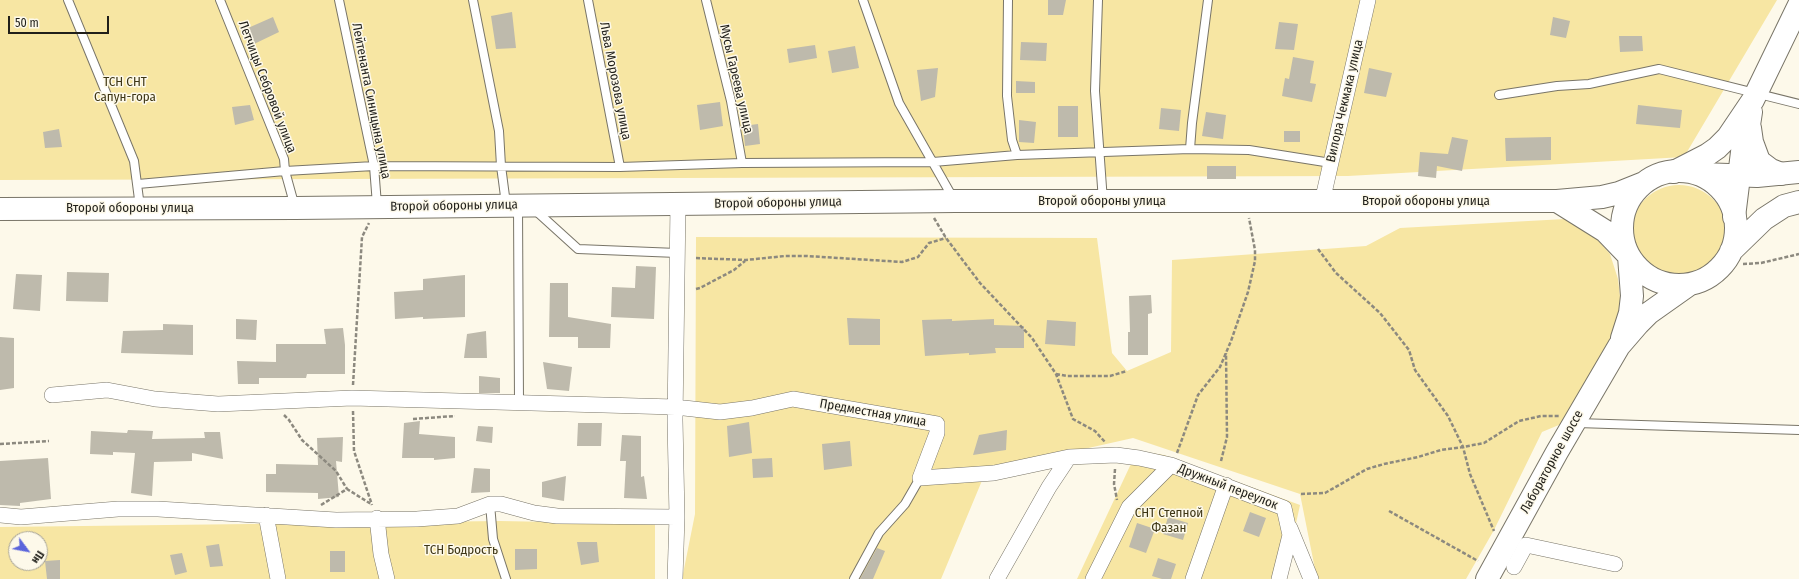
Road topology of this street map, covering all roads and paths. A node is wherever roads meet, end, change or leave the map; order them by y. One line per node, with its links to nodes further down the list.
1 (68, 0): 32 (lane)
2 (220, 0): 26 (lane, Летчицы Себровой улица)
3 (339, 0): 23 (lane, Лейтенанта Синицына улица)
4 (473, 0): 24 (lane)
5 (588, 0): 25 (lane, Льва Морозова улица)
6 (706, 0): 21 (lane, Мусы Гареева улица)
7 (862, 0): 20 (lane)
8 (1008, 0): 19 (lane)
9 (1098, 0): 18 (lane)
10 (1208, 0): 17 (lane)
11 (1368, 0): 22 (street, Вилора Чекмака улица)
12 (1799, 5): 14 (main road)
13 (1499, 95): 14 (lane)
14 (1754, 97): 15 (lane); 16 (main road); 27 (main road)
15 (1799, 104)
16 (1749, 125): 29 (main road); 30 (main road)
17 (1190, 149): 18 (lane); 22 (lane)
18 (1100, 153): 19 (lane); 35 (lane)
19 (1017, 155): 20 (lane)
20 (933, 162): 21 (lane); 34 (lane)
21 (742, 163): 25 (lane)
22 (1331, 163): 38 (street, Вилора Чекмака улица)
23 (374, 166): 24 (lane); 26 (lane); 43 (lane, Лейтенанта Синицына улица)
24 (501, 166): 25 (lane); 41 (lane)
25 (620, 167)
26 (285, 171): 32 (lane); 44 (lane, Летчицы Себровой улица)
27 (1674, 172): 28 (main road); 31 (main road)
28 (1700, 174): 30 (main road); 46 (main road)
29 (1790, 174): 30 (main road)
30 (1738, 176): 46 (main road)
31 (1644, 183): 36 (main road, Второй обороны улица); 51 (main road)
32 (138, 184): 42 (lane)
33 (924, 201): 34 (main road, Второй обороны улица); 40 (main road, Второй обороны улица); 47 (path)
34 (955, 201): 35 (main road, Второй обороны улица)
35 (1103, 201): 37 (main road, Второй обороны улица)
36 (1557, 201): 38 (main road, Второй обороны улица); 51 (main road)
37 (1246, 202): 38 (main road, Второй обороны улица); 58 (path)
38 (1322, 202)
39 (1799, 202): 53 (main road)
40 (678, 204): 41 (main road, Второй обороны улица); 49 (street)
41 (518, 205): 43 (main road, Второй обороны улица); 49 (lane); 64 (lane)
42 (140, 207): 44 (main road, Второй обороны улица); 45 (main road, Второй обороны улица)
43 (377, 207): 44 (main road, Второй обороны улица); 62 (path)
44 (295, 208)
45 (0, 209)
46 (1734, 217): 53 (main road)
47 (946, 238): 54 (path); 60 (path)
48 (1318, 249): 70 (path)
49 (677, 252): 65 (street)
50 (1799, 254): 53 (path)
51 (1629, 256): 55 (main road); 57 (main road, Лабораторное шоссе)
52 (696, 258): 54 (path)
53 (1725, 259): 55 (main road)
54 (746, 260): 56 (path)
55 (1690, 284): 57 (main road, Лабораторное шоссе)
56 (696, 289)
57 (1619, 346): 66 (main road, Лабораторное шоссе)
58 (1226, 353): 73 (path); 74 (path)
59 (1127, 371): 60 (path)
60 (1056, 374): 71 (path)
61 (52, 395): 63 (street)
62 (352, 398): 63 (street); 64 (street); 83 (path)
63 (268, 402): 77 (path)
64 (519, 403): 65 (street)
65 (675, 407): 75 (street, Предместная улица); 84 (street)
66 (1574, 423): 67 (lane); 70 (path); 87 (main road, Лабораторное шоссе)
67 (1799, 430)
68 (49, 441): 69 (path)
69 (0, 444)
70 (1463, 447): 78 (path); 87 (path)
71 (1116, 455): 72 (street); 74 (street, Дружный переулок); 85 (path)
72 (1069, 457): 75 (street); 94 (street)
73 (1221, 461)
74 (1171, 465): 76 (street, Дружный переулок); 85 (street)
75 (920, 478): 93 (lane)
76 (1226, 485): 86 (street, Дружный переулок); 96 (street)
77 (347, 489)
78 (1300, 494)
79 (490, 504): 83 (street); 84 (street); 91 (lane)
80 (1389, 511): 87 (path)
81 (0, 515): 82 (street)
82 (266, 515): 83 (street); 89 (street)
83 (376, 518): 90 (street)
84 (677, 518): 92 (street)
85 (1122, 520): 95 (street)
86 (1287, 522): 97 (street, Дружный переулок); 98 (street)
87 (1502, 563): 88 (street)
88 (1615, 564)
89 (278, 579)
90 (387, 579)
91 (506, 579)
92 (675, 579)
93 (854, 579)
94 (997, 579)
95 (1093, 579)
96 (1193, 579)
97 (1279, 579)
98 (1311, 579)

